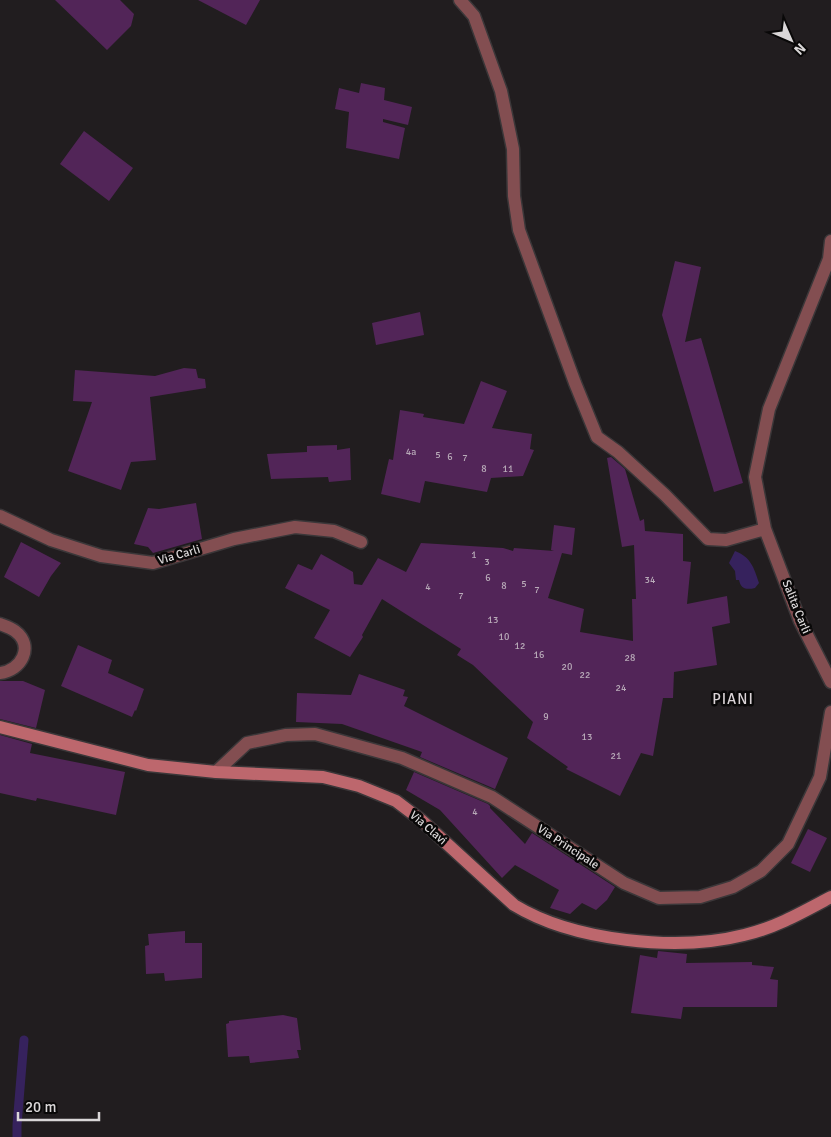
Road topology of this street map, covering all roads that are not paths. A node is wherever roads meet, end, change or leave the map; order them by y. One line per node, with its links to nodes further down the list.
1 (460, 0): 4 (street)
2 (831, 241): 4 (street, Salita Carli)
3 (0, 516): 5 (street, Via Carli)
4 (765, 529): 8 (street, Salita Carli)
5 (361, 542)
6 (0, 624): 7 (street)
7 (0, 672)
8 (831, 682)
9 (831, 712): 11 (street, Via Principale)
10 (0, 727): 11 (main road, Via Clavi)
11 (216, 772): 12 (main road, Via Clavi)
12 (831, 897)

